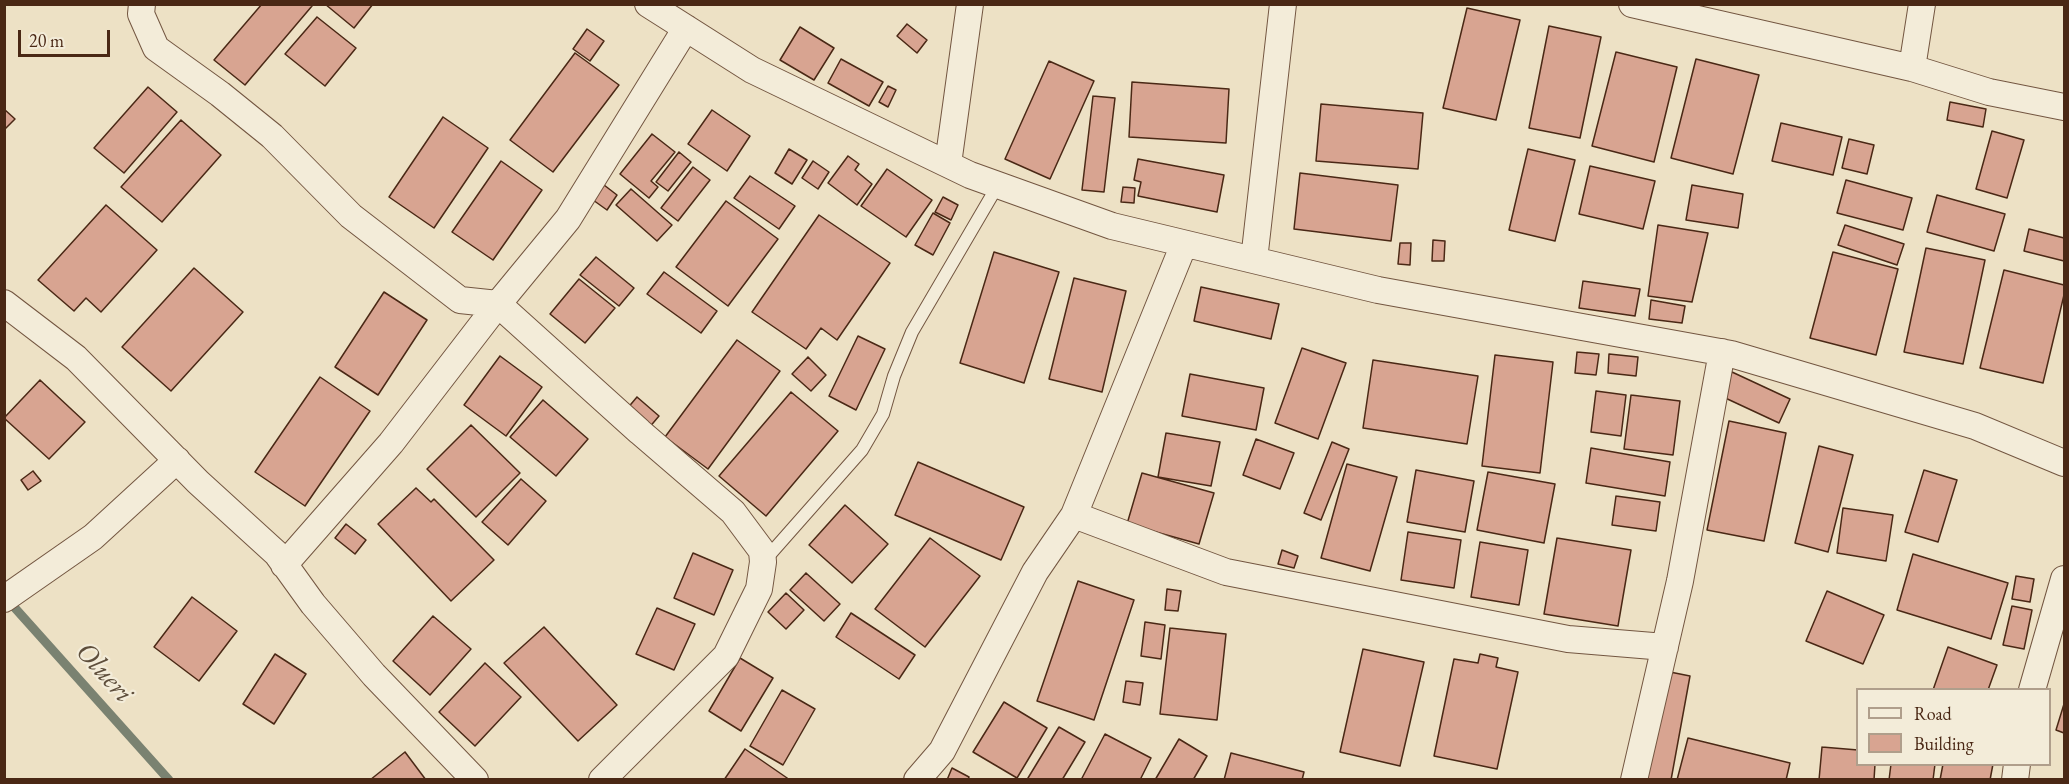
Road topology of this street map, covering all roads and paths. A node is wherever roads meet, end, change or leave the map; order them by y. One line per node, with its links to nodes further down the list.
1 (142, 4): 15 (street)
2 (648, 4): 7 (street)
3 (970, 4): 10 (street)
4 (1283, 4): 13 (street)
5 (1632, 4): 8 (street)
6 (1922, 4): 8 (street)
7 (686, 28): 10 (street); 15 (street)
8 (1912, 68): 9 (street)
9 (2064, 107)
10 (948, 164): 11 (street)
11 (998, 185): 12 (street); 20 (lane)
12 (1184, 244): 13 (street); 19 (street)
13 (1254, 260): 16 (street)
14 (4, 303): 17 (street)
15 (498, 304): 20 (street); 21 (street)
16 (1722, 352): 18 (street); 24 (street)
17 (177, 460): 21 (street); 22 (street)
18 (2064, 463)
19 (1074, 515): 24 (street); 28 (street)
20 (763, 562): 27 (street)
21 (284, 566): 26 (street)
22 (9, 595)
23 (2063, 597): 25 (street)
24 (1665, 647): 29 (street)
25 (2033, 688)
26 (475, 780)
27 (602, 780)
28 (917, 780)
29 (1634, 780)

